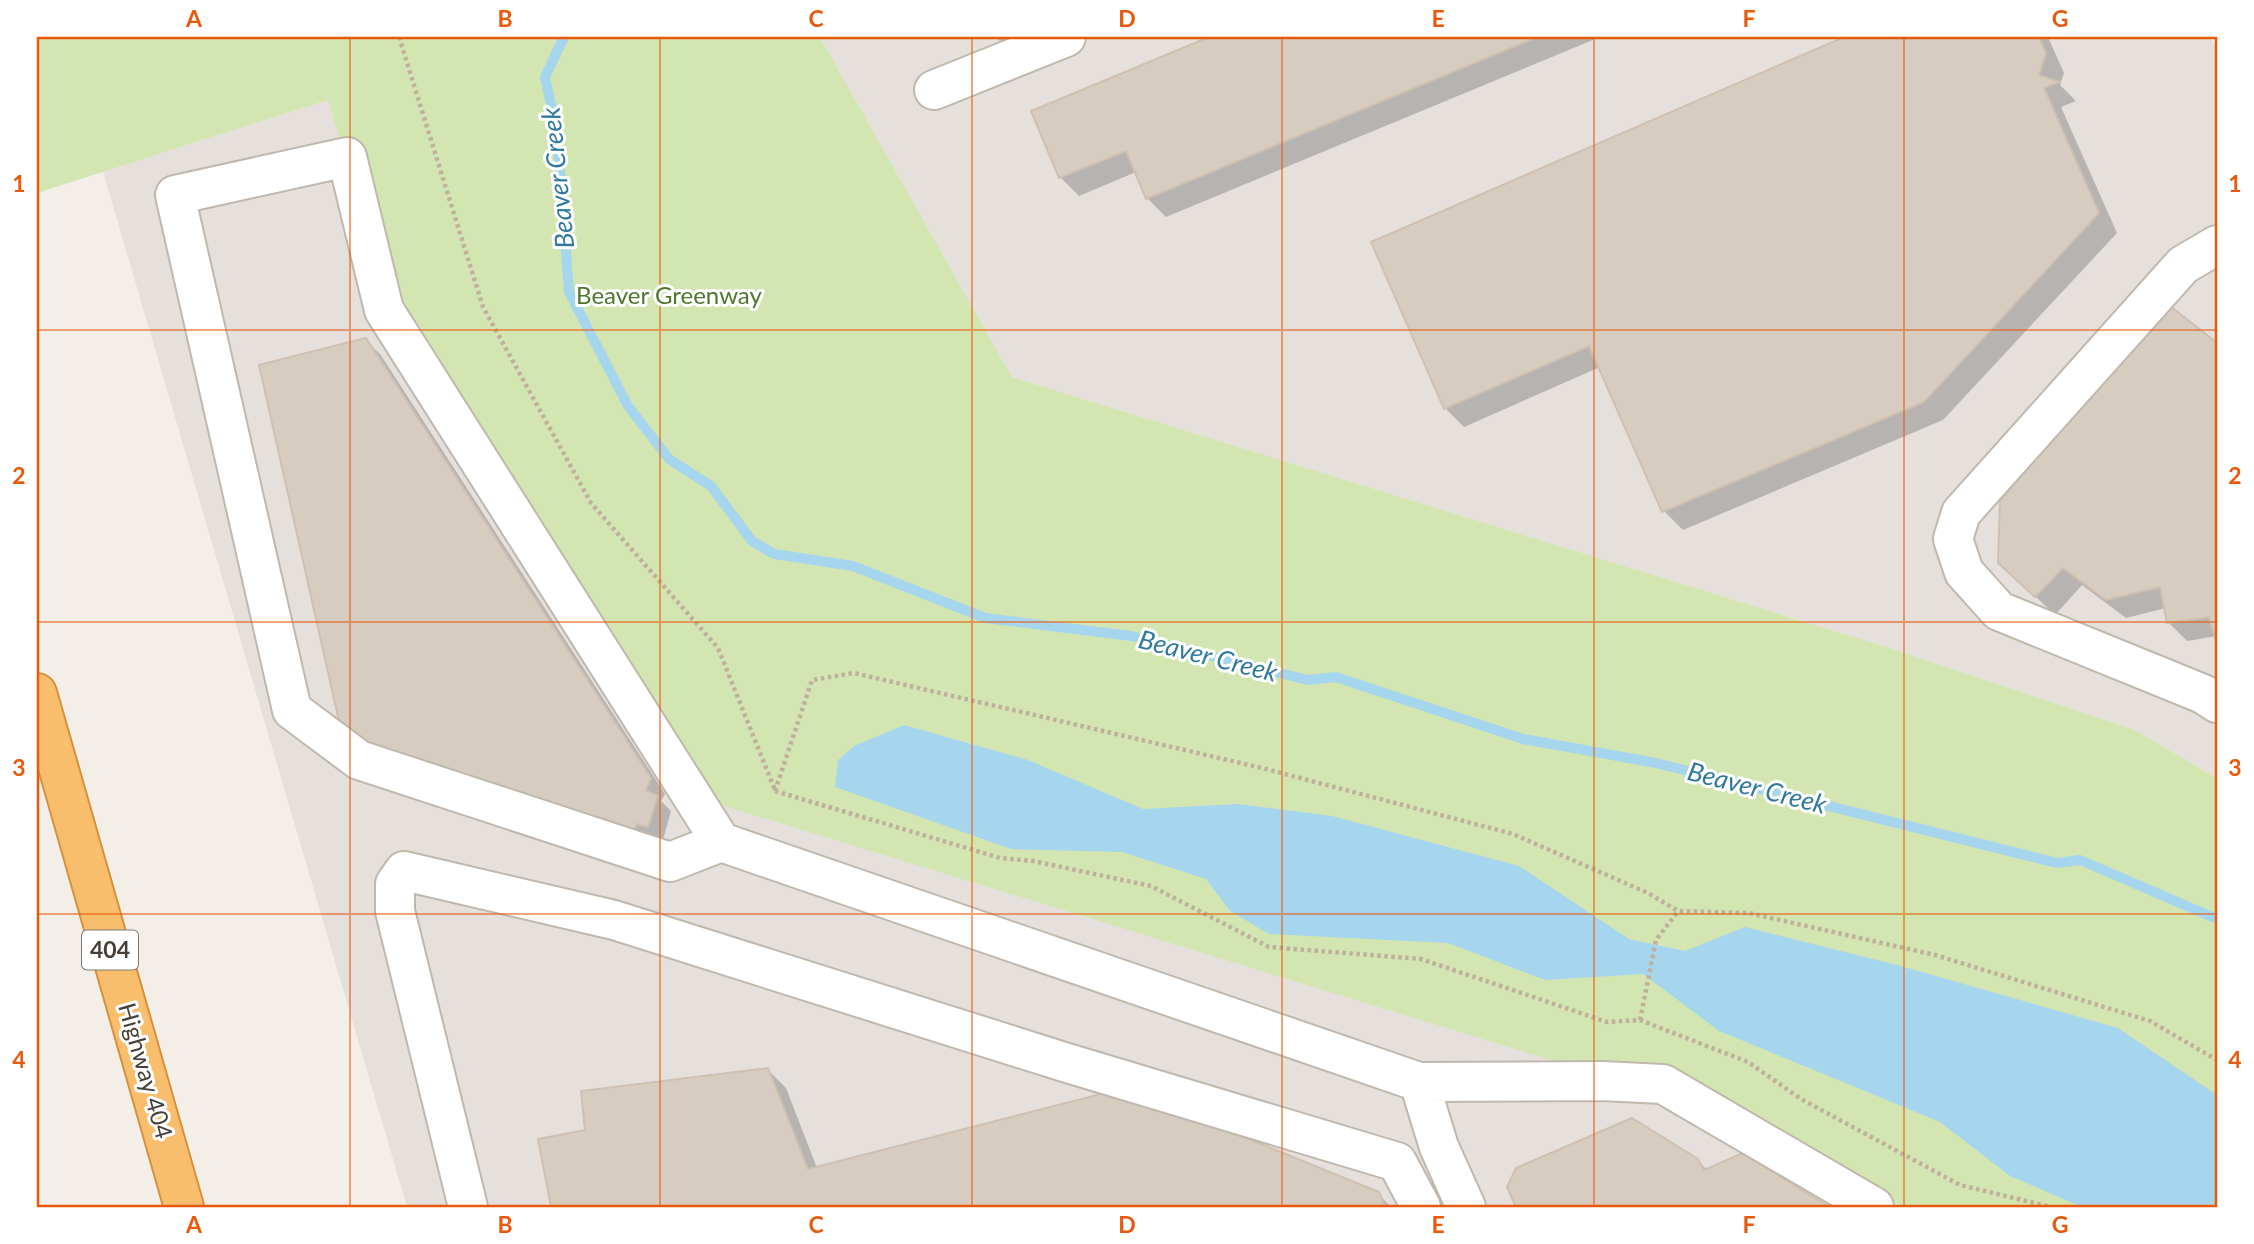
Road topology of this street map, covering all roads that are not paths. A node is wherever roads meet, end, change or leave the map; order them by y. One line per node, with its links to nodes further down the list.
1 (1066, 37): 2 (lane)
2 (934, 90)
3 (2217, 245): 5 (lane)
4 (37, 693): 8 (highway, Highway 404 / 404)
5 (2217, 703)
6 (720, 842): 6 (lane); 7 (lane)
7 (1419, 1082): 11 (lane); 12 (lane)
8 (184, 1207)
9 (468, 1207): 10 (lane)
10 (1421, 1207)
11 (1466, 1207)
12 (1874, 1207)

